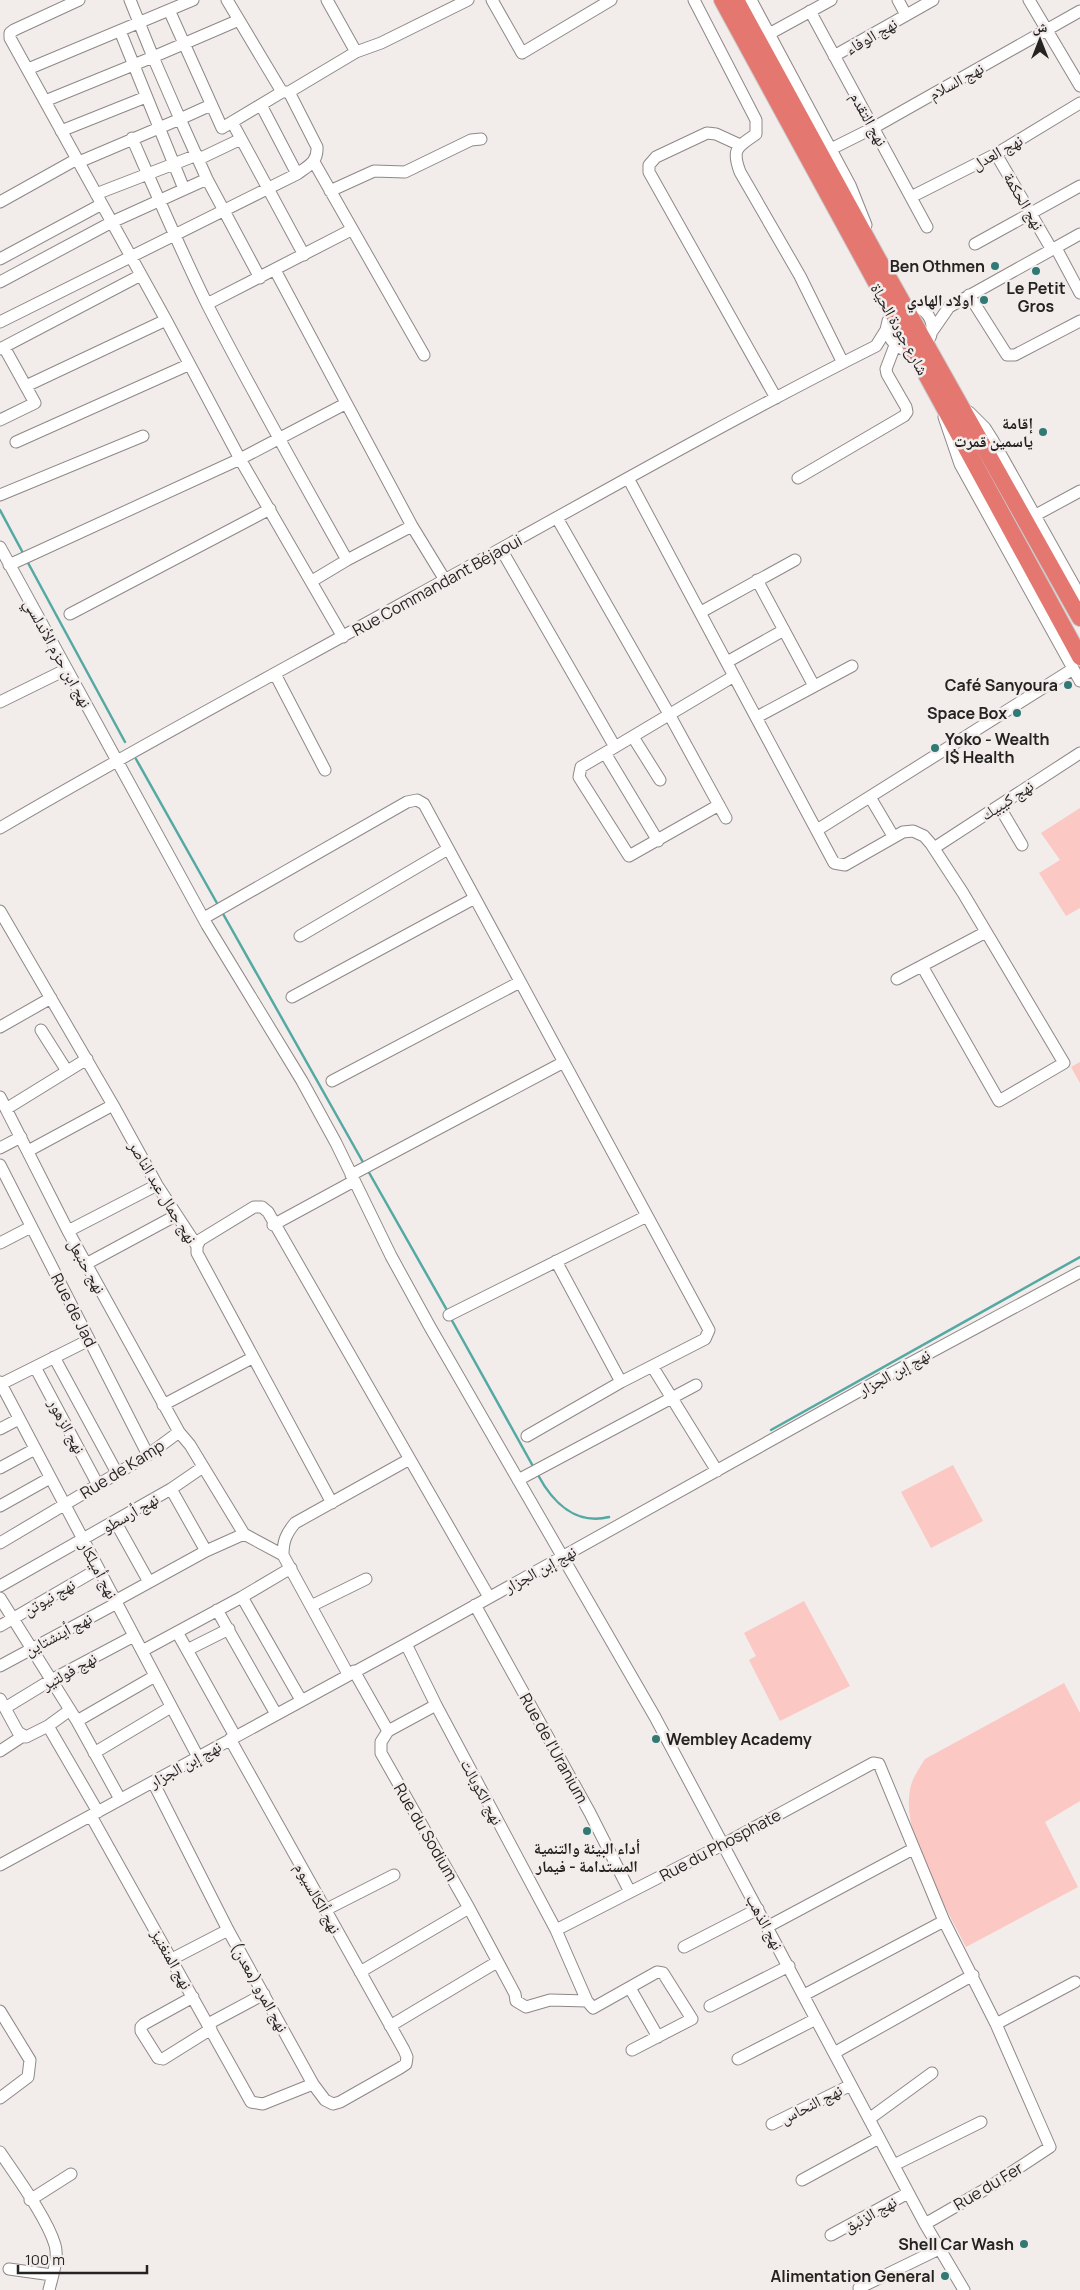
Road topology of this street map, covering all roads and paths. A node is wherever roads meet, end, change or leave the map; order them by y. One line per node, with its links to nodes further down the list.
1 (79, 0): 31 (street)
2 (130, 0): 22 (street)
3 (194, 0): 17 (street)
4 (227, 0): 21 (street)
5 (327, 0): 27 (street)
6 (468, 0): 27 (street)
7 (492, 0): 8 (street)
8 (611, 0)
9 (694, 0): 47 (street)
10 (722, 0): 86 (highway, شارع جودة الحياة)
11 (736, 0): 76 (highway, شارع جودة الحياة)
12 (751, 0): 25 (street)
13 (898, 0): 20 (street)
14 (933, 0): 20 (street, نهج الوفاء)
15 (1029, 0): 23 (street)
16 (826, 1): 18 (street)
17 (169, 10): 22 (street); 26 (street)
18 (810, 11): 25 (street); 28 (street, نهج التقدم)
19 (1080, 11): 23 (street, نهج السلام)
20 (906, 15): 28 (street, نهج الوفاء)
21 (239, 20): 26 (street); 33 (street)
22 (140, 22): 24 (street); 29 (street)
23 (1048, 30): 32 (street); 42 (street, نهج السلام)
24 (120, 31): 30 (street); 31 (street)
25 (769, 34): 48 (street)
26 (184, 44): 29 (street); 37 (street)
27 (356, 52): 33 (street)
28 (834, 56): 42 (street, نهج التقدم)
29 (153, 57): 30 (street); 39 (street)
30 (133, 64): 34 (street); 35 (street)
31 (28, 69): 35 (street)
32 (1080, 86)
33 (285, 92): 38 (street); 52 (street)
34 (146, 97): 41 (street); 43 (street)
35 (45, 101): 43 (street)
36 (1080, 104): 49 (street, نهج العدل)
37 (212, 105): 39 (street); 40 (street)
38 (261, 105): 40 (street); 55 (street)
39 (180, 119): 41 (street); 50 (street)
40 (232, 122): 45 (street)
41 (159, 127): 44 (street); 53 (street)
42 (873, 128): 48 (street, نهج السلام); 61 (street, نهج التقدم)
43 (62, 131): 51 (street)
44 (132, 138): 51 (street); 54 (street)
45 (241, 139): 50 (street); 58 (street)
46 (481, 139): 60 (street)
47 (740, 145): 95 (street); 98 (street)
48 (831, 149): 76 (street)
49 (996, 154): 61 (street, نهج العدل); 66 (street, نهج الحكمة)
50 (198, 157): 53 (street); 56 (street)
51 (78, 160): 62 (street); 64 (street)
52 (314, 162): 55 (street); 60 (street)
53 (174, 164): 54 (street); 59 (street)
54 (148, 174): 62 (street); 63 (street)
55 (297, 174): 58 (street)
56 (207, 179): 59 (street); 65 (street)
57 (1080, 186): 66 (street)
58 (269, 188): 65 (street); 74 (street)
59 (184, 189): 63 (street)
60 (330, 191): 69 (street)
61 (911, 196): 68 (street, نهج التقدم)
62 (99, 199): 67 (street); 77 (street)
63 (159, 200): 67 (street); 71 (street)
64 (0, 202)
65 (224, 209): 71 (street); 80 (street)
66 (1032, 213): 72 (street); 73 (street, نهج الحكمة)
67 (112, 222): 75 (street); 81 (street)
68 (927, 226)
69 (351, 230): 74 (street); 94 (street)
70 (1080, 234): 73 (street)
71 (174, 235): 75 (street); 84 (street)
72 (975, 244)
73 (1054, 249): 82 (street, نهج الحكمة); 83 (street)
74 (304, 256): 78 (street)
75 (131, 257): 79 (street); 89 (street)
76 (877, 257): 86 (highway, شارع جودة الحياة)
77 (0, 259)
78 (275, 270): 80 (street); 100 (street)
79 (141, 275): 87 (street); 92 (street)
80 (260, 278): 84 (street)
81 (0, 282)
82 (1080, 293)
83 (969, 295): 85 (street); 88 (street)
84 (207, 304): 103 (street)
85 (949, 306): 86 (street); 90 (street)
86 (901, 313): 90 (highway, شارع جودة الحياة); 91 (street); 93 (highway, شارع جودة الحياة)
87 (166, 320): 96 (street); 97 (street)
88 (1080, 321)
89 (0, 322)
90 (930, 337): 93 (street); 99 (highway, شارع جودة الحياة)
91 (876, 346): 93 (street); 95 (street, Rue Commandant Béjaoui)
92 (2, 348): 97 (street)
93 (903, 350): 107 (street); 129 (highway, شارع جودة الحياة)
94 (424, 355)
95 (843, 363): 98 (street, Rue Commandant Béjaoui)
96 (188, 365): 104 (street); 105 (street)
97 (26, 386): 101 (street)
98 (776, 398): 106 (street, Rue Commandant Béjaoui)
99 (958, 400): 111 (street); 125 (highway, شارع جودة الحياة)
100 (345, 404): 103 (street); 113 (street)
101 (0, 420)
102 (143, 436): 109 (street)
103 (278, 438): 105 (street); 116 (street)
104 (16, 442)
105 (240, 459): 110 (street); 118 (street)
106 (628, 478): 112 (street, Rue Commandant Béjaoui); 123 (street)
107 (798, 478)
108 (1080, 491): 111 (street)
109 (0, 495)
110 (270, 510): 121 (street); 124 (street)
111 (1034, 516): 122 (street)
112 (557, 518): 114 (street, Rue Commandant Béjaoui); 137 (street)
113 (412, 526): 116 (street); 119 (street)
114 (501, 549): 119 (street, Rue Commandant Béjaoui); 140 (street)
115 (1, 551): 118 (street, نهج ابن حزم الأندلسي)
116 (347, 560): 121 (street)
117 (795, 560): 120 (street)
118 (9, 565): 131 (street, نهج ابن حزم الأندلسي)
119 (445, 580): 127 (street, Rue Commandant Béjaoui)
120 (756, 580): 123 (street); 126 (street)
121 (312, 582): 127 (street)
122 (1080, 596)
123 (701, 612): 128 (street)
124 (70, 614)
125 (1080, 618)
126 (784, 630): 128 (street); 135 (street)
127 (343, 637): 132 (street, Rue Commandant Béjaoui)
128 (727, 662): 133 (street)
129 (1077, 663): 134 (street); 145 (street)
130 (852, 666): 135 (street)
131 (67, 669): 136 (street); 142 (street, نهج ابن حزم الأندلسي)
132 (275, 674): 142 (street, Rue Commandant Béjaoui); 143 (street)
133 (734, 676): 137 (street); 138 (street)
134 (1080, 681)
135 (814, 686): 138 (street)
136 (0, 702)
137 (669, 714): 139 (street); 146 (street)
138 (757, 717): 150 (street)
139 (633, 737): 140 (street); 144 (street)
140 (610, 750): 152 (street); 152 (street)
141 (1080, 753): 147 (street, نهج كيبيك)
142 (118, 759): 149 (street, Rue Commandant Béjaoui); 158 (street, نهج ابن حزم الأندلسي)
143 (325, 770)
144 (660, 780)
145 (870, 797): 150 (street); 151 (street)
146 (719, 805): 148 (street); 152 (street)
147 (999, 806): 153 (street); 154 (street, نهج كيبيك)
148 (726, 818)
149 (0, 828)
150 (817, 830): 151 (street)
151 (893, 836): 154 (street)
152 (658, 841)
153 (1022, 845)
154 (934, 848): 159 (street)
155 (448, 849): 156 (street); 158 (street); 160 (street)
156 (475, 898): 163 (street); 164 (street)
157 (0, 911): 165 (street, نهج جمال عبد الناصر)
158 (204, 918): 178 (street, نهج ابن حزم الأندلسي)
159 (986, 932): 161 (street); 161 (street)
160 (300, 936)
161 (922, 966): 162 (street)
162 (897, 979)
163 (520, 982): 169 (street); 171 (street)
164 (292, 997)
165 (51, 998): 166 (street); 168 (street, نهج جمال عبد الناصر)
166 (0, 1027)
167 (41, 1030): 170 (street)
168 (87, 1059): 170 (street); 173 (street, نهج جمال عبد الناصر)
169 (564, 1062): 178 (street); 181 (street)
170 (68, 1072): 172 (street)
171 (332, 1081)
172 (3, 1104): 174 (street, نهج حنبعل)
173 (113, 1105): 176 (street); 179 (street, نهج جمال عبد الناصر)
174 (21, 1137): 175 (street); 176 (street, نهج حنبعل)
175 (0, 1148)
176 (28, 1151): 184 (street, نهج حنبعل)
177 (0, 1165): 183 (street, Rue de Jad)
178 (352, 1178): 182 (street); 213 (street, نهج الذهب)
179 (156, 1185): 180 (street, نهج جمال عبد الناصر); 184 (street)
180 (175, 1216): 186 (street, نهج جمال عبد الناصر); 188 (street)
181 (648, 1216): 187 (street); 194 (street)
182 (274, 1225): 186 (street); 207 (street)
183 (31, 1228): 185 (street); 191 (street, Rue de Jad)
184 (68, 1231): 188 (street, نهج حنبعل)
185 (0, 1243)
186 (197, 1246): 193 (street, نهج جمال عبد الناصر)
187 (556, 1262): 190 (street); 196 (street)
188 (86, 1264): 200 (street, نهج حنبعل)
189 (1080, 1272): 210 (street, نهج إبن الجزار)
190 (449, 1314)
191 (90, 1340): 192 (street); 206 (street, Rue de Jad)
192 (54, 1357): 195 (street); 211 (street)
193 (252, 1358): 200 (street); 216 (street, نهج جمال عبد الناصر)
194 (652, 1366): 196 (street); 199 (street)
195 (35, 1367): 198 (street); 214 (street, نهج الزهور)
196 (621, 1382): 204 (street)
197 (696, 1385): 199 (street)
198 (1, 1387): 201 (street, نهج أميلكار)
199 (672, 1399): 210 (street); 213 (street)
200 (162, 1405): 203 (street, نهج حنبعل)
201 (19, 1419): 202 (street); 205 (street, نهج أميلكار)
202 (0, 1429)
203 (179, 1432): 206 (street, Rue de Kamp); 208 (street, نهج حنبعل)
204 (527, 1436)
205 (35, 1449): 209 (street); 212 (street, نهج أميلكار)
206 (148, 1454): 211 (street, Rue de Kamp)
207 (408, 1460): 216 (street); 232 (street)
208 (203, 1467): 215 (street); 220 (street, نهج حنبعل)
209 (0, 1468)
210 (717, 1471): 225 (street, نهج إبن الجزار)
211 (118, 1474): 214 (street, Rue de Kamp)
212 (50, 1478): 217 (street, نهج أميلكار); 218 (street)
213 (518, 1480): 225 (street, نهج الذهب)
214 (98, 1485): 217 (street, Rue de Kamp)
215 (171, 1489): 219 (street, نهج أرسطو); 223 (street, نهج أرسطو)
216 (332, 1503): 224 (street)
217 (64, 1505): 221 (street, نهج أميلكار); 222 (street, Rue de Kamp)
218 (0, 1506)
219 (115, 1521): 221 (street, نهج أرسطو); 229 (street)
220 (244, 1534): 223 (street, نهج أينشتاين); 224 (street)
221 (83, 1540): 227 (street, نهج أميلكار); 230 (street, نهج أرسطو)
222 (0, 1543)
223 (206, 1551): 229 (street, نهج أينشتاين)
224 (284, 1555): 226 (street)
225 (563, 1556): 232 (street, نهج إبن الجزار); 268 (street, نهج الذهب)
226 (291, 1568): 231 (street); 236 (street)
227 (98, 1569): 234 (street, نهج أميلكار); 238 (street, نهج نيوتن)
228 (366, 1579): 236 (street)
229 (148, 1582): 234 (street, نهج أينشتاين)
230 (0, 1586)
231 (242, 1597): 237 (street); 251 (street)
232 (489, 1597): 235 (street, نهج إبن الجزار)
233 (0, 1598): 238 (street)
234 (116, 1602): 242 (street, نهج أميلكار); 244 (street, نهج أينشتاين)
235 (474, 1605): 243 (street, نهج إبن الجزار); 272 (street, Rue de l'Uranium)
236 (311, 1606): 248 (street)
237 (217, 1610): 240 (street); 241 (street)
238 (12, 1618): 239 (street, نهج نيوتن); 244 (street)
239 (0, 1626)
240 (229, 1629): 245 (street); 256 (street)
241 (177, 1632): 245 (street, نهج ألكالسيوم); 246 (street)
242 (134, 1636): 246 (street, نهج أميلكار); 250 (street, نهج فولتير)
243 (406, 1644): 248 (street, نهج إبن الجزار); 253 (street, نهج الكوبالت)
244 (31, 1649): 247 (street, نهج أينشتاين); 250 (street)
245 (187, 1650): 261 (street, نهج ألكالسيوم)
246 (142, 1651): 249 (street, نهج أميلكار)
247 (0, 1666)
248 (351, 1673): 251 (street, نهج إبن الجزار); 259 (street)
249 (155, 1676): 254 (street, نهج أميلكار); 257 (street)
250 (51, 1680): 252 (street, نهج فولتير); 255 (street)
251 (301, 1700): 256 (street, نهج إبن الجزار)
252 (2, 1704): 260 (street)
253 (436, 1705): 259 (street); 278 (street, نهج الكوبالت)
254 (171, 1707): 263 (street); 264 (street, نهج أميلكار)
255 (70, 1710): 257 (street); 258 (street)
256 (276, 1714): 261 (street, نهج إبن الجزار)
257 (76, 1721): 263 (street)
258 (48, 1726): 260 (street); 267 (street, نهج المنغنيز)
259 (388, 1731): 273 (street, Rue du Sodium)
260 (23, 1736): 262 (street)
261 (232, 1738): 264 (street, نهج إبن الجزار); 275 (street, نهج ألكالسيوم)
262 (0, 1751)
263 (94, 1753): 266 (street)
264 (198, 1757): 265 (street, نهج إبن الجزار)
265 (153, 1782): 266 (street, نهج إبن الجزار); 279 (street, نهج المرو (معدن))
266 (120, 1799): 267 (street, نهج إبن الجزار)
267 (95, 1814): 270 (street, نهج إبن الجزار); 281 (street, نهج المنغنيز)
268 (724, 1844): 269 (street, Rue du Phosphate); 272 (street, Rue du Phosphate); 274 (street, نهج الذهب)
269 (913, 1849): 276 (street); 277 (street)
270 (0, 1865)
271 (394, 1875): 275 (street)
272 (630, 1892): 278 (street, Rue du Phosphate)
273 (469, 1908): 282 (street, Rue du Sodium); 284 (street)
274 (758, 1909): 277 (street, نهج الذهب); 280 (street)
275 (325, 1910): 284 (street, نهج ألكالسيوم)
276 (944, 1921): 285 (street); 289 (street)
277 (767, 1926): 283 (street, نهج الذهب)
278 (560, 1928): 291 (street, نهج الكوبالت)
279 (228, 1930): 281 (street); 288 (street, نهج المرو (معدن))
280 (684, 1948)
281 (172, 1959): 290 (street, نهج المنغنيز)
282 (498, 1962): 291 (street, Rue du Sodium); 296 (street)
283 (788, 1966): 289 (street, نهج الذهب); 292 (street)
284 (360, 1972): 296 (street, نهج ألكالسيوم)
285 (972, 1975): 295 (street); 300 (street)
286 (1076, 1982): 295 (street)
287 (630, 1988): 291 (street); 298 (street); 298 (street)
288 (264, 1994): 297 (street); 304 (street, نهج المرو (معدن))
289 (804, 1995): 294 (street, نهج الذهب)
290 (193, 1997): 297 (street, نهج المنغنيز); 297 (street)
291 (587, 2001)
292 (710, 2006)
293 (0, 2011): 306 (street)
294 (816, 2020): 300 (street, نهج الذهب); 302 (street)
295 (996, 2024): 317 (street, Rue du Fer)
296 (390, 2026): 301 (street, نهج ألكالسيوم)
297 (209, 2027): 304 (street, نهج المنغنيز)
298 (658, 2037): 299 (street)
299 (632, 2050)
300 (834, 2053): 305 (street, نهج الذهب)
301 (407, 2057): 304 (street, نهج المرو (معدن))
302 (738, 2059)
303 (932, 2073): 307 (street)
304 (313, 2084)
305 (850, 2085): 307 (street, نهج الذهب); 309 (street, نهج النحاس)
306 (0, 2098)
307 (869, 2119): 310 (street, نهج الذهب)
308 (981, 2122): 312 (street)
309 (772, 2124)
310 (879, 2138): 312 (street, نهج الذهب); 314 (street)
311 (0, 2152): 316 (street)
312 (894, 2165): 315 (street, نهج الذهب)
313 (71, 2174): 316 (street)
314 (802, 2180)
315 (908, 2193): 317 (street, نهج الذهب); 318 (street, نهج الزئبق)
316 (30, 2200): 321 (street)
317 (925, 2224): 319 (street, نهج الذهب)
318 (831, 2235)
319 (939, 2249): 322 (street); 324 (street, نهج الذهب)
320 (9, 2270): 321 (street)
321 (52, 2275): 323 (street)
322 (859, 2288)
323 (49, 2290)
324 (964, 2290)

